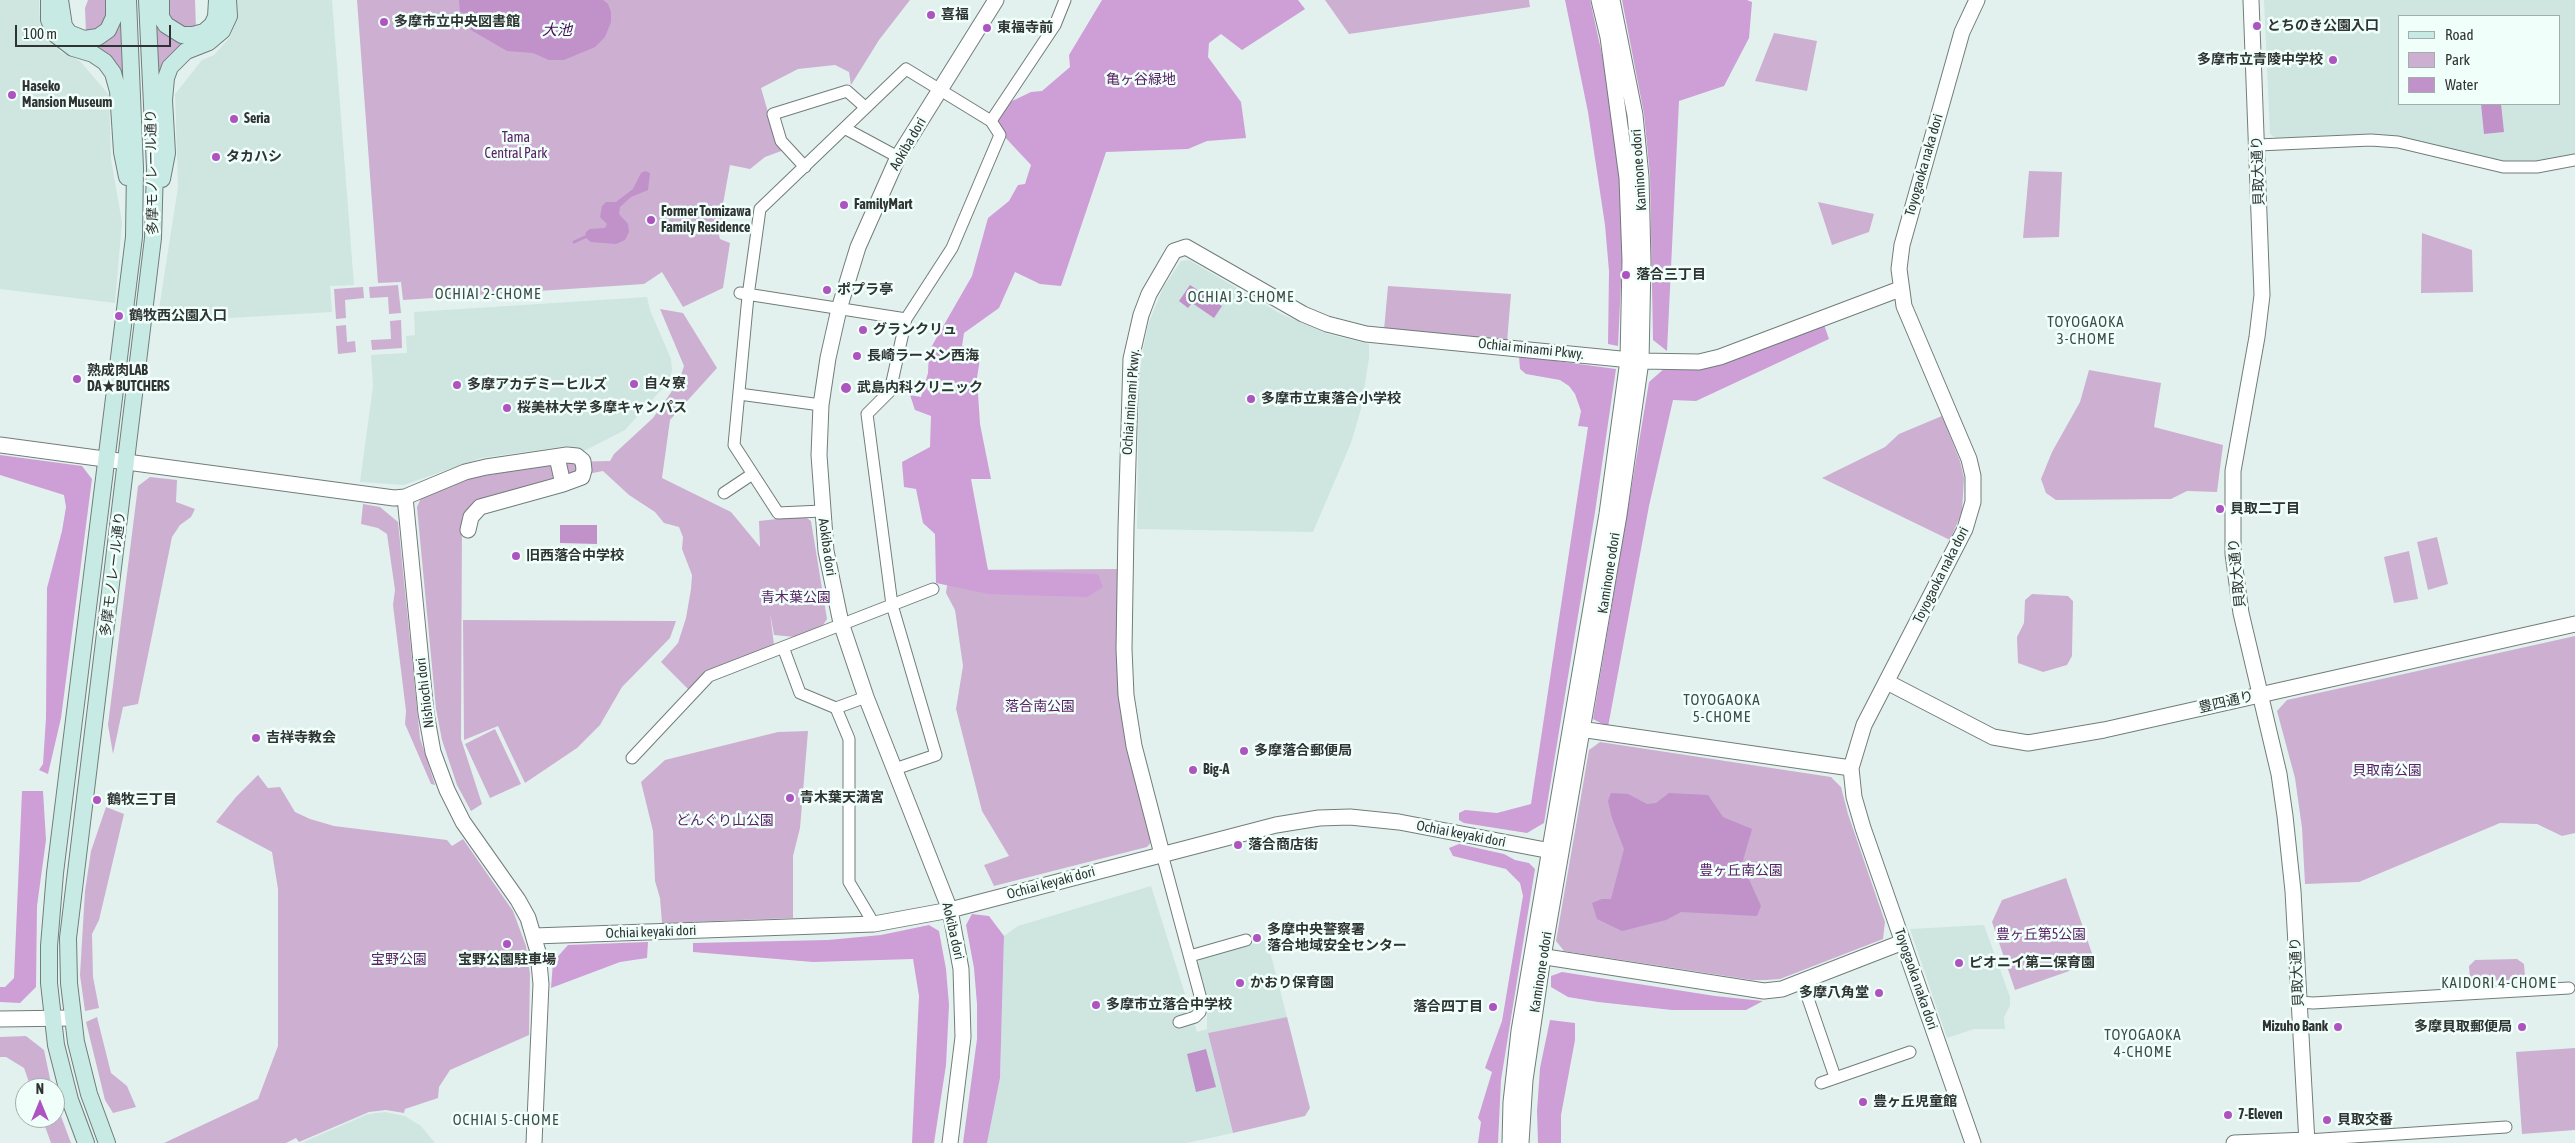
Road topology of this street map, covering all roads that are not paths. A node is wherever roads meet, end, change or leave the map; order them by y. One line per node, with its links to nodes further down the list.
1 (49, 0): 23 (main road)
2 (60, 0): 3 (main road)
3 (114, 0)
4 (128, 0): 23 (main road, 多摩モノレール通り)
5 (147, 0): 24 (main road, 多摩モノレール通り)
6 (161, 0): 7 (main road)
7 (217, 0)
8 (228, 0): 24 (main road)
9 (996, 0): 15 (street, Aokiba dori)
10 (1065, 0): 17 (street)
11 (1599, 0): 29 (street, Kaminone odori)
12 (1612, 0): 29 (street, Kaminone odori)
13 (1977, 0): 25 (street, Toyogaoka naka dori)
14 (2251, 0): 19 (street, 貝取大通り)
15 (940, 90): 16 (street); 17 (street); 20 (street, Aokiba dori)
16 (865, 108): 18 (street); 22 (street)
17 (991, 121): 28 (street)
18 (846, 129): 20 (street); 22 (street)
19 (2258, 145): 21 (street); 48 (street, 貝取大通り)
20 (898, 157): 27 (street, Aokiba dori)
21 (2575, 160)
22 (805, 167): 26 (street)
23 (135, 217): 34 (main road, 多摩モノレール通り)
24 (155, 218): 35 (main road, 多摩モノレール通り)
25 (1900, 289): 29 (street, Ochiai minami Pkwy.); 47 (street, Toyogaoka naka dori)
26 (744, 295): 27 (street); 30 (street)
27 (839, 309): 28 (street); 31 (street, Aokiba dori)
28 (906, 319): 43 (street)
29 (1634, 360): 51 (street, Kaminone odori); 56 (street, Ochiai minami Pkwy.)
30 (739, 394): 31 (street); 36 (street)
31 (822, 405): 40 (street, Aokiba dori)
32 (0, 445): 34 (street)
33 (557, 457): 37 (street); 37 (street); 39 (street)
34 (108, 459): 35 (street); 69 (main road, 多摩モノレール通り)
35 (127, 462): 39 (street); 67 (main road, 多摩モノレール通り)
36 (751, 475): 38 (street); 40 (street)
37 (563, 484): 41 (street)
38 (724, 493)
39 (405, 497): 59 (street, Nishiochi dori)
40 (822, 510): 44 (street, Aokiba dori)
41 (468, 530)
42 (934, 589): 43 (street)
43 (892, 606): 44 (street); 54 (street)
44 (842, 623): 46 (street); 49 (street, Aokiba dori)
45 (2575, 624): 48 (street, 豊四通り)
46 (783, 647): 50 (street); 52 (street)
47 (1887, 682): 48 (street, 豊四通り); 53 (street, Toyogaoka naka dori)
48 (2259, 694): 66 (street, 貝取大通り)
49 (866, 697): 50 (street); 54 (street, Aokiba dori)
50 (836, 708): 58 (street)
51 (1576, 729): 53 (street); 55 (street, Kaminone odori)
52 (632, 758)
53 (1851, 768): 61 (street, Toyogaoka naka dori)
54 (895, 769): 57 (street, Aokiba dori)
55 (1555, 852): 56 (street, Ochiai keyaki dori); 63 (street, Kaminone odori)
56 (1162, 854): 57 (street, Ochiai keyaki dori); 62 (street)
57 (950, 910): 58 (street, Ochiai keyaki dori); 79 (street, Aokiba dori)
58 (874, 924): 59 (street, Ochiai keyaki dori)
59 (534, 936): 78 (street, Nishiochi dori)
60 (1246, 940): 62 (street)
61 (1903, 942): 64 (street); 82 (street, Toyogaoka naka dori)
62 (1190, 956): 70 (street)
63 (1537, 956): 64 (street); 80 (street, Kaminone odori); 81 (street, Kaminone odori)
64 (1802, 981): 72 (street)
65 (2569, 988): 66 (street)
66 (2298, 1002): 75 (street, 貝取大通り)
67 (72, 1018): 69 (street); 77 (main road, 多摩モノレール通り)
68 (0, 1019): 69 (street)
69 (52, 1019): 76 (main road, 多摩モノレール通り)
70 (1179, 1022)
71 (1910, 1052): 72 (street)
72 (1835, 1077): 73 (street)
73 (1821, 1083)
74 (2506, 1127): 75 (street)
75 (2307, 1141): 83 (street)
76 (86, 1143)
77 (107, 1143)
78 (534, 1143)
79 (950, 1143)
80 (1510, 1143)
81 (1521, 1143)
82 (1973, 1143)
83 (2234, 1143)

